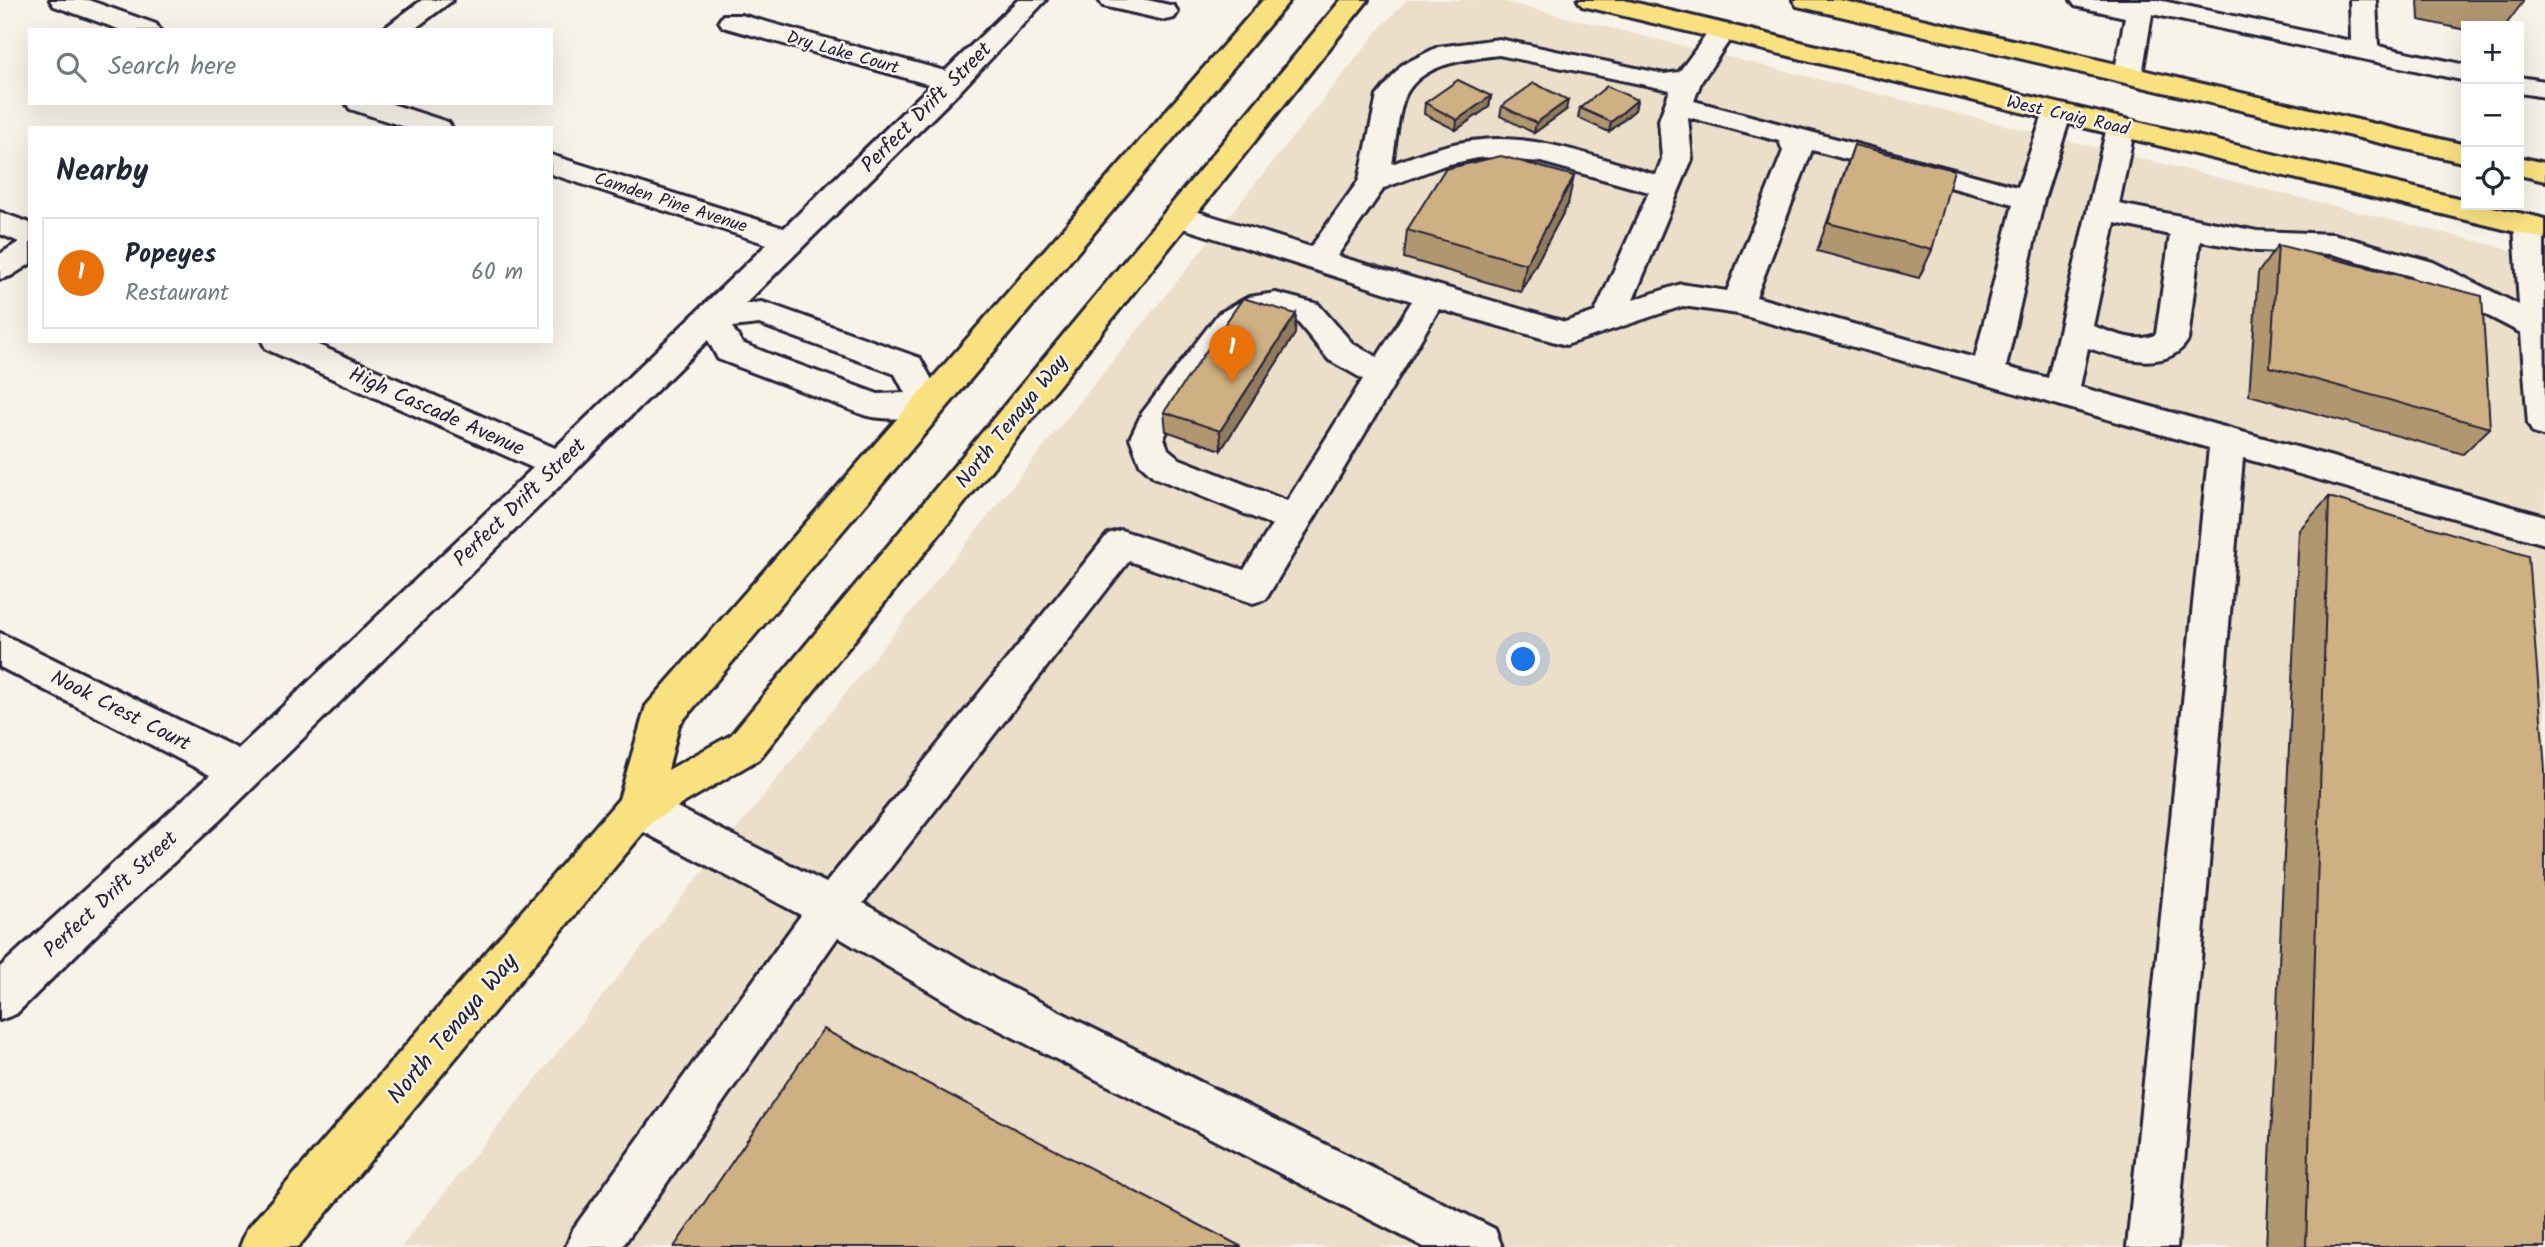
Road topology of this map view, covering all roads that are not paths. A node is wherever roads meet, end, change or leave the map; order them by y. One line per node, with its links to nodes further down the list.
1 (63, 0): 14 (street)
2 (440, 0): 15 (street)
3 (1033, 0): 20 (street, Perfect Drift Street)
4 (1112, 0): 12 (street)
5 (1277, 0): 59 (main road, North Tenaya Way)
6 (1354, 0): 38 (main road, North Tenaya Way)
7 (1591, 0): 16 (main road, West Craig Road)
8 (2084, 0): 11 (street)
9 (2363, 0): 17 (street)
10 (1819, 1): 19 (main road)
11 (2139, 5): 17 (street); 19 (street)
12 (1165, 12)
13 (732, 21): 20 (street, Dry Lake Court)
14 (141, 28)
15 (398, 28)
16 (1722, 32): 23 (street); 25 (main road, West Craig Road)
17 (2365, 51): 18 (street)
18 (2461, 72)
19 (2128, 75): 29 (main road)
20 (953, 82): 43 (street, Perfect Drift Street)
21 (2524, 86): 22 (street)
22 (2545, 89)
23 (1683, 92): 28 (street); 34 (street); 35 (street)
24 (366, 105): 26 (street)
25 (2058, 112): 27 (main road, West Craig Road); 30 (main road); 36 (street)
26 (432, 126)
27 (2121, 127): 37 (street); 40 (main road, West Craig Road)
28 (1791, 135): 36 (street); 48 (street)
29 (2461, 155)
30 (2461, 156)
31 (553, 164): 43 (street, Camden Pine Avenue)
32 (2524, 167): 33 (main road)
33 (2545, 172)
34 (1374, 181): 35 (street); 45 (street)
35 (1666, 187): 50 (street)
36 (2029, 200): 55 (street)
37 (2102, 210): 41 (street); 52 (street)
38 (1178, 216): 45 (street); 67 (main road, North Tenaya Way)
39 (0, 222): 42 (street)
40 (2537, 227): 51 (street)
41 (2186, 229): 51 (street); 52 (street)
42 (28, 234)
43 (790, 241): 49 (street, Perfect Drift Street)
44 (28, 250): 46 (street)
45 (1319, 259): 47 (street)
46 (0, 269)
47 (1431, 296): 50 (street); 56 (street)
48 (1738, 303): 50 (street); 55 (street)
49 (711, 318): 53 (street); 57 (street); 62 (street, Perfect Drift Street)
50 (1607, 322)
51 (2537, 327): 60 (street)
52 (2075, 332): 58 (street)
53 (838, 341): 57 (street); 59 (street)
54 (283, 343): 62 (street, High Cascade Avenue)
55 (1988, 373): 58 (street)
56 (1382, 374): 63 (street); 63 (street)
57 (802, 379): 59 (street)
58 (2062, 393): 61 (street)
59 (928, 404): 67 (main road, North Tenaya Way)
60 (2545, 424)
61 (2227, 440): 64 (street); 73 (street)
62 (558, 464): 66 (street, Perfect Drift Street)
63 (1295, 519): 68 (street)
64 (2545, 530)
65 (0, 649): 66 (street, Nook Crest Court)
66 (242, 771): 69 (street, Perfect Drift Street)
67 (638, 808): 68 (street); 70 (main road, North Tenaya Way)
68 (832, 909): 71 (street); 72 (street)
69 (0, 998)
70 (265, 1247)
71 (591, 1247)
72 (1477, 1247)
73 (2152, 1247)

